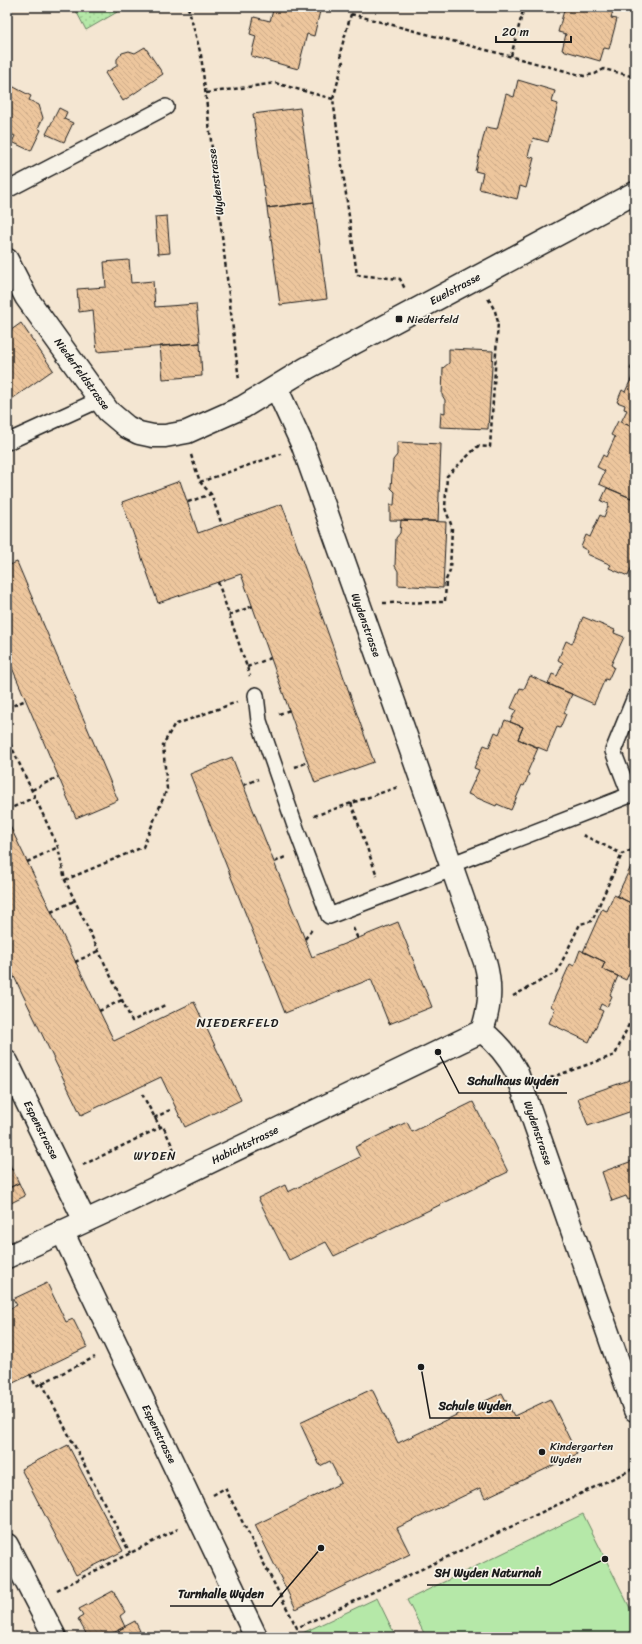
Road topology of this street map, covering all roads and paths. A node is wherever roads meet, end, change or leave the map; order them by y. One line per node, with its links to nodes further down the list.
1 (188, 7): 7 (path, Wydenstrasse)
2 (353, 7): 4 (path)
3 (524, 7): 5 (path)
4 (351, 14): 5 (path); 8 (path)
5 (511, 56): 6 (path)
6 (635, 78)
7 (206, 93): 8 (path); 15 (path, Wydenstrasse)
8 (333, 99): 13 (path)
9 (166, 107): 10 (lane)
10 (7, 190)
11 (635, 193): 16 (street, Euelstrasse)
12 (7, 260): 17 (street, Niederfeldstrasse)
13 (408, 295)
14 (487, 295): 26 (path)
15 (236, 358)
16 (276, 387): 17 (street, Niederfeldstrasse); 50 (street, Wydenstrasse)
17 (99, 400): 18 (lane)
18 (7, 442)
19 (189, 449): 21 (path)
20 (287, 451): 21 (path)
21 (200, 482): 22 (path)
22 (211, 494): 23 (path); 24 (path)
23 (188, 502)
24 (222, 525)
25 (218, 582): 28 (path)
26 (382, 603)
27 (253, 606): 28 (path)
28 (229, 615): 30 (path)
29 (271, 658): 30 (path)
30 (247, 667): 31 (path)
31 (256, 694): 44 (lane); 51 (path)
32 (635, 697): 50 (lane)
33 (26, 700): 34 (path)
34 (7, 708)
35 (7, 737): 36 (path)
36 (12, 748): 37 (path); 40 (path)
37 (7, 750)
38 (58, 778): 40 (path)
39 (402, 786): 42 (path)
40 (31, 790): 41 (path)
41 (35, 797): 43 (path); 47 (path)
42 (351, 803): 44 (path); 52 (path)
43 (7, 810)
44 (294, 822): 52 (lane)
45 (580, 834): 48 (path)
46 (635, 843): 48 (path)
47 (58, 847): 49 (path); 51 (path)
48 (622, 854): 57 (path)
49 (27, 862)
50 (451, 867): 52 (lane); 62 (street, Wydenstrasse)
51 (65, 880): 53 (path)
52 (384, 895)
53 (75, 901): 54 (path); 55 (path)
54 (51, 912)
55 (98, 950): 56 (path); 58 (path)
56 (75, 962)
57 (512, 996)
58 (122, 1000): 59 (path); 60 (path)
59 (168, 1004)
60 (99, 1011)
61 (635, 1011): 64 (path)
62 (482, 1031): 71 (street, Habichtstrasse); 77 (street, Wydenstrasse)
63 (7, 1062): 71 (street, Espenstrasse)
64 (543, 1081)
65 (142, 1094): 67 (path)
66 (170, 1110): 67 (path)
67 (154, 1118): 68 (path)
68 (160, 1128): 69 (path); 70 (path)
69 (179, 1159)
70 (77, 1168)
71 (85, 1221): 72 (street, Habichtstrasse)
72 (62, 1232): 73 (street, Habichtstrasse); 85 (street, Espenstrasse)
73 (7, 1257)
74 (102, 1354): 76 (path)
75 (30, 1374): 76 (path)
76 (42, 1383): 82 (path)
77 (635, 1410)
78 (635, 1468): 79 (path)
79 (210, 1496)
80 (185, 1525): 82 (path)
81 (7, 1545): 83 (street)
82 (130, 1553): 83 (path)
83 (36, 1601): 84 (street)
84 (55, 1637)
85 (256, 1637)

